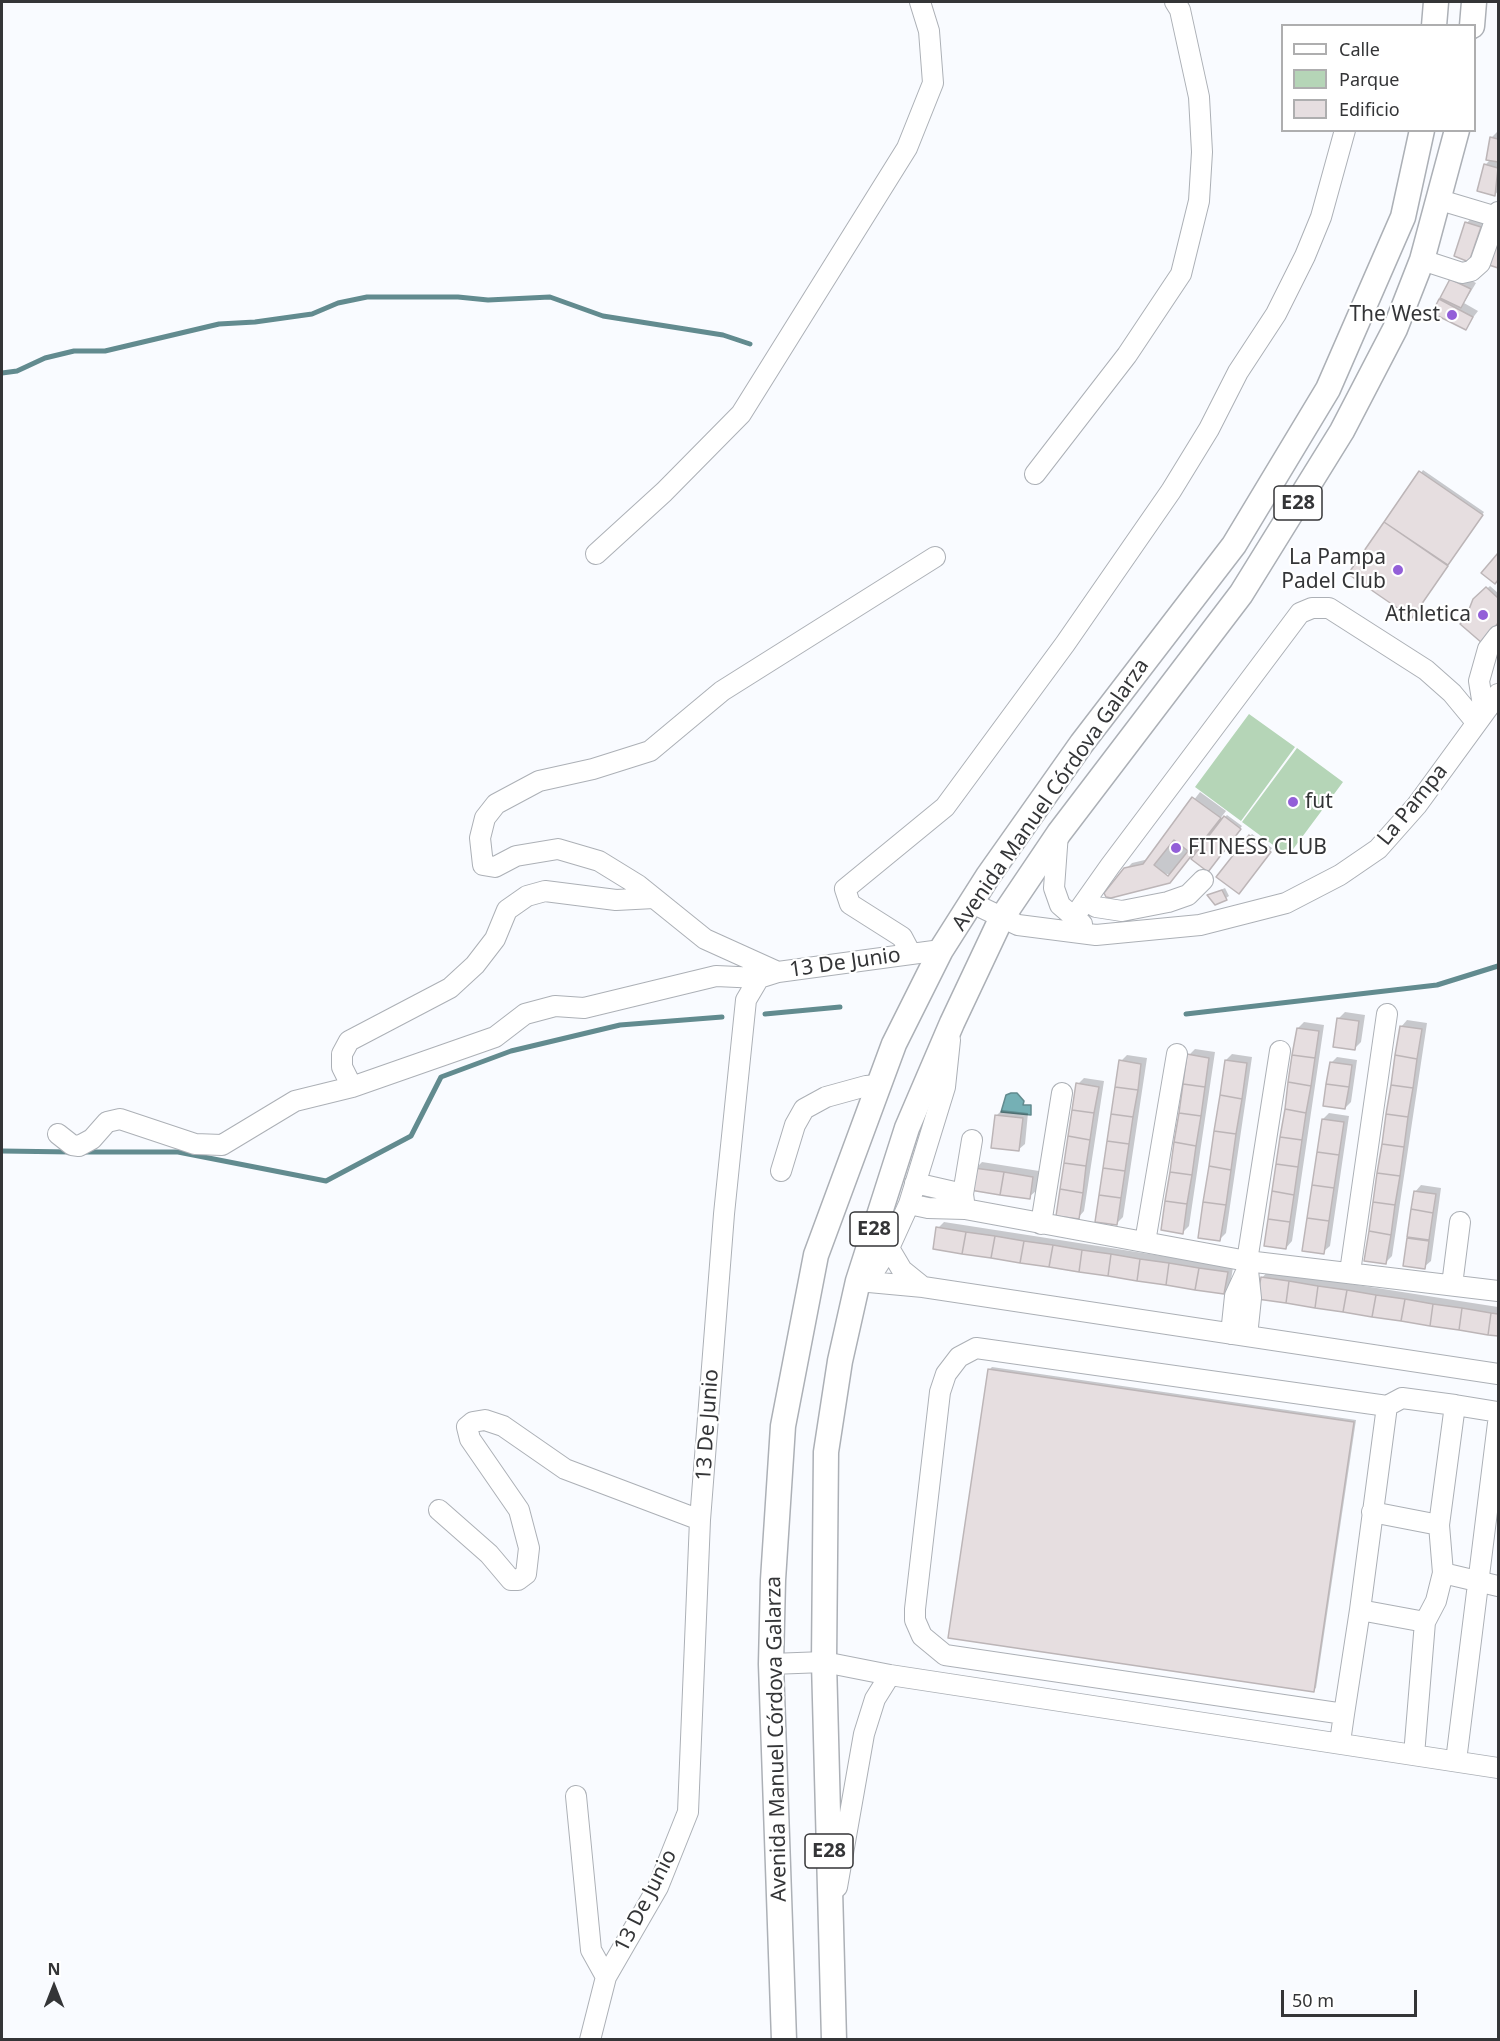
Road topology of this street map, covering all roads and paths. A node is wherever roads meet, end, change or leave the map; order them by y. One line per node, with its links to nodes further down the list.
1 (920, 2): 14 (street)
2 (1175, 2): 13 (street)
3 (1436, 2): 5 (main road)
4 (1474, 2): 6 (main road)
5 (1434, 24)
6 (1472, 24)
7 (1344, 132): 32 (street)
8 (1422, 132): 18 (main road, Avenida Manuel Córdova Galarza / E28)
9 (1457, 132): 10 (main road, Avenida Manuel Córdova Galarza / E28)
10 (1440, 200): 11 (street); 12 (main road, Avenida Manuel Córdova Galarza / E28)
11 (1498, 215): 12 (street)
12 (1422, 260): 20 (main road, Avenida Manuel Córdova Galarza / E28)
13 (1035, 474)
14 (596, 554)
15 (936, 557): 23 (street)
16 (1498, 636): 19 (street)
17 (1498, 694): 19 (street, La Pampa)
18 (1112, 704): 20 (main road); 25 (main road, Avenida Manuel Córdova Galarza / E28)
19 (1480, 717): 24 (street); 29 (street, La Pampa)
20 (1142, 725): 21 (main road, Avenida Manuel Córdova Galarza / E28)
21 (1059, 833): 27 (street); 28 (main road, Avenida Manuel Córdova Galarza / E28)
22 (1203, 880): 26 (street)
23 (654, 898): 33 (street); 39 (street)
24 (1087, 901): 26 (street); 27 (street)
25 (970, 902): 28 (street, La Pampa); 31 (main road, Avenida Manuel Córdova Galarza / E28)
26 (1168, 902): 29 (street)
27 (1074, 917): 30 (street)
28 (1001, 919): 30 (street, La Pampa); 35 (main road, Avenida Manuel Córdova Galarza / E28)
29 (1159, 930): 30 (street, La Pampa)
30 (1096, 935)
31 (941, 950): 32 (street, 13 De Junio); 38 (main road, Avenida Manuel Córdova Galarza / E28)
32 (911, 954): 33 (street, 13 De Junio)
33 (768, 975): 39 (street); 65 (street, 13 De Junio)
34 (1387, 1014): 52 (street)
35 (952, 1023): 44 (street); 53 (main road, Avenida Manuel Córdova Galarza / E28)
36 (1280, 1051): 51 (street)
37 (1177, 1054): 49 (street)
38 (879, 1085): 43 (street); 73 (main road, Avenida Manuel Córdova Galarza / E28)
39 (352, 1087): 41 (street)
40 (1062, 1092): 48 (street)
41 (58, 1134)
42 (972, 1140): 45 (street)
43 (781, 1171)
44 (915, 1183): 45 (street); 46 (street)
45 (964, 1201): 46 (street); 48 (street)
46 (909, 1204): 50 (street)
47 (1460, 1222): 54 (street)
48 (1041, 1224): 49 (street)
49 (1145, 1242): 51 (street)
50 (889, 1248): 53 (street); 55 (street)
51 (1246, 1266): 52 (street); 57 (street)
52 (1350, 1272): 54 (street)
53 (862, 1281): 55 (street); 72 (main road, Avenida Manuel Córdova Galarza / E28)
54 (1452, 1285): 56 (street)
55 (923, 1287): 57 (street)
56 (1498, 1291)
57 (1239, 1335): 58 (street)
58 (1498, 1374)
59 (1455, 1405): 60 (street); 61 (street); 66 (street)
60 (1387, 1406): 64 (street); 75 (street)
61 (1498, 1412)
62 (1498, 1423): 68 (street)
63 (440, 1510): 65 (street)
64 (1372, 1512): 66 (street); 70 (street)
65 (700, 1520): 82 (street, 13 De Junio)
66 (1438, 1525): 67 (street)
67 (1443, 1574): 68 (street); 71 (street)
68 (1478, 1583): 69 (street); 78 (street)
69 (1498, 1586)
70 (1360, 1610): 71 (street); 75 (street)
71 (1425, 1622): 77 (street)
72 (824, 1662): 73 (street); 74 (street); 81 (main road, Avenida Manuel Córdova Galarza / E28)
73 (771, 1664): 84 (main road, Avenida Manuel Córdova Galarza / E28)
74 (890, 1675): 76 (street); 81 (street)
75 (1344, 1714): 76 (street)
76 (1340, 1742): 77 (street)
77 (1414, 1755): 78 (street)
78 (1456, 1761): 79 (street)
79 (1498, 1768)
80 (576, 1796): 82 (street)
81 (831, 1922): 85 (main road, Avenida Manuel Córdova Galarza / E28)
82 (606, 1977): 83 (street, 13 De Junio)
83 (590, 2040)
84 (784, 2040)
85 (834, 2040)

